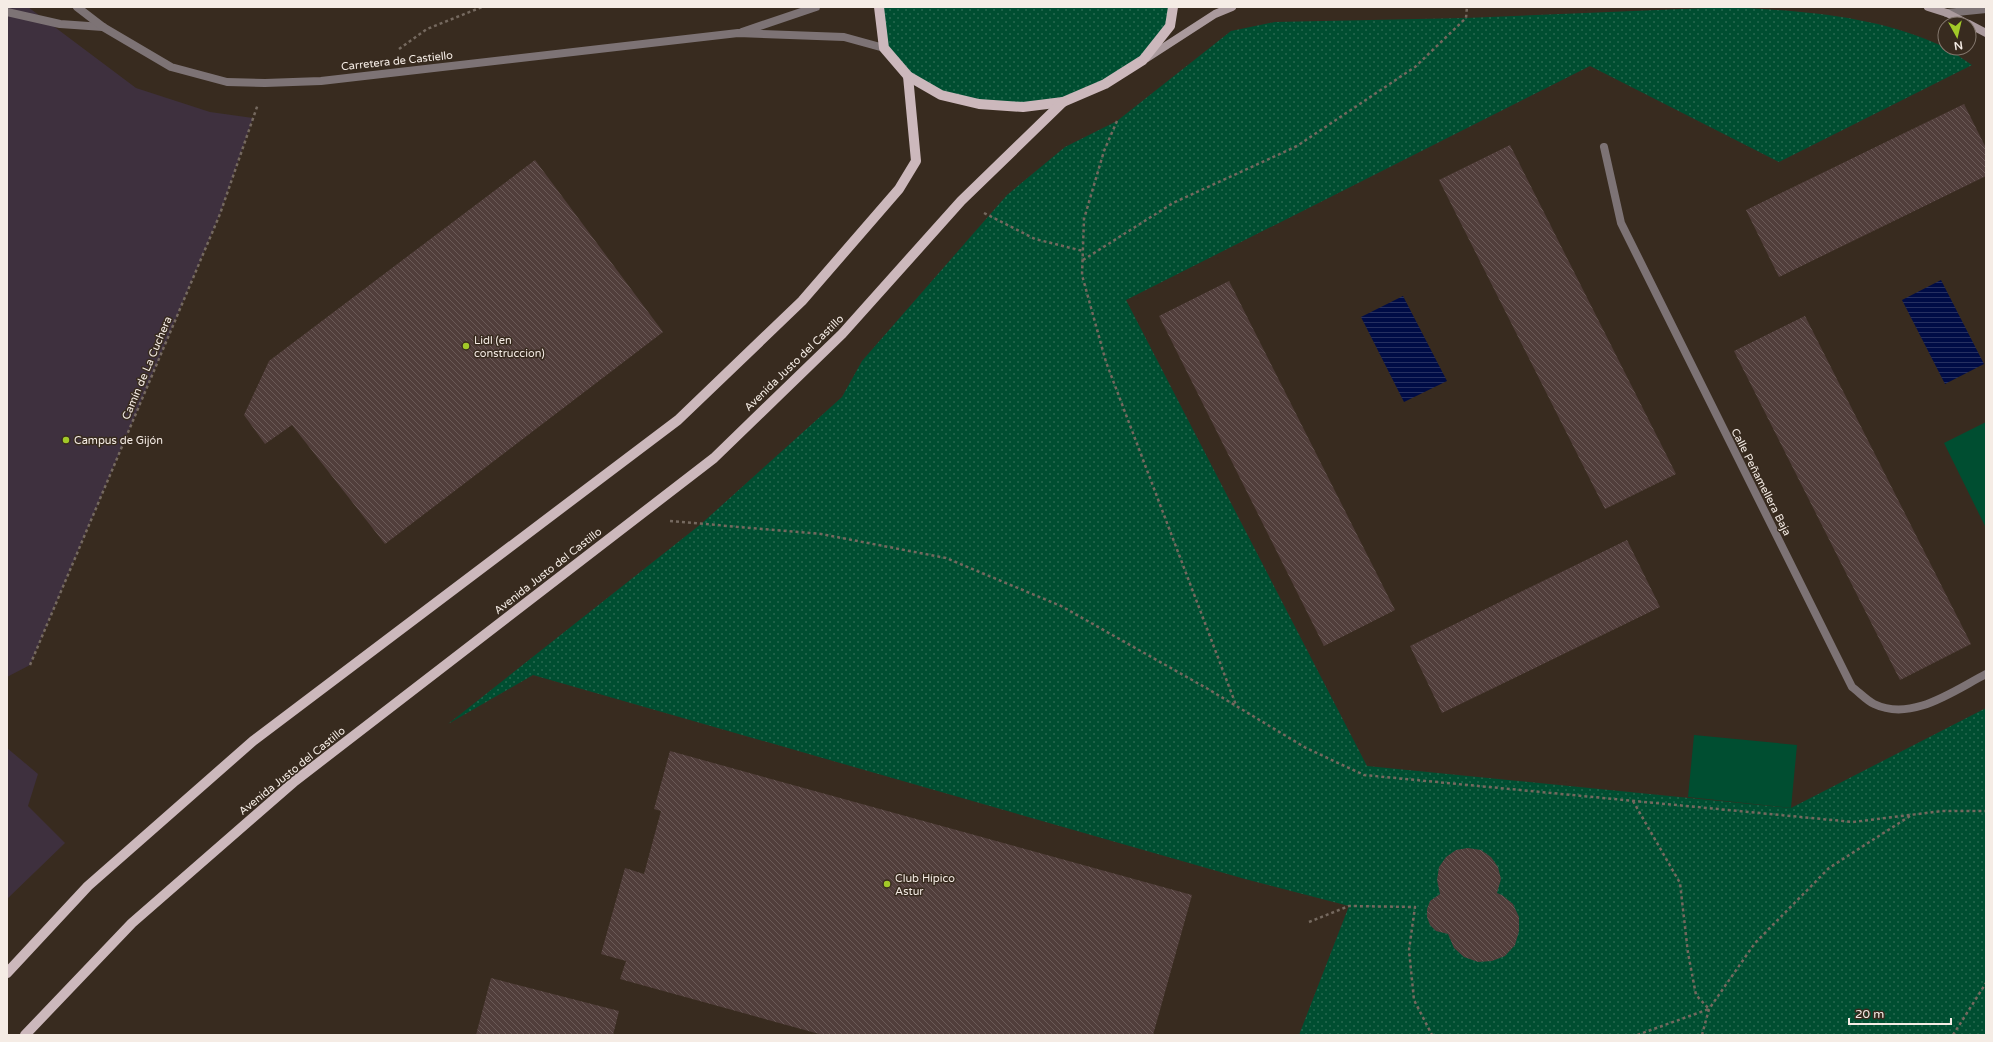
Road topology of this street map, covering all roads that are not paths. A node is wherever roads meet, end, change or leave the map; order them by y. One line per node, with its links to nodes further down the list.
1 (77, 7): 11 (street, Carretera de Castiello)
2 (816, 7): 14 (street, Carretera de Castiello)
3 (879, 7): 15 (main road)
4 (1173, 7): 16 (main road)
5 (1232, 7): 16 (main road)
6 (1928, 7): 9 (main road)
7 (1986, 9): 9 (street)
8 (7, 12): 11 (street)
9 (1947, 13): 10 (main road)
10 (1953, 16)
11 (103, 27): 14 (street, Carretera de Castiello)
12 (1977, 28): 13 (main road)
13 (1986, 33)
14 (738, 34): 15 (street, Carretera de Castiello)
15 (884, 48): 17 (main road)
16 (1142, 60): 18 (main road)
17 (908, 76): 18 (main road); 21 (main road)
18 (1063, 102): 22 (main road, Avenida Justo del Castillo)
19 (1604, 147): 20 (street, Calle Peñamellera Baja)
20 (1986, 674)
21 (7, 973)
22 (25, 1035)

